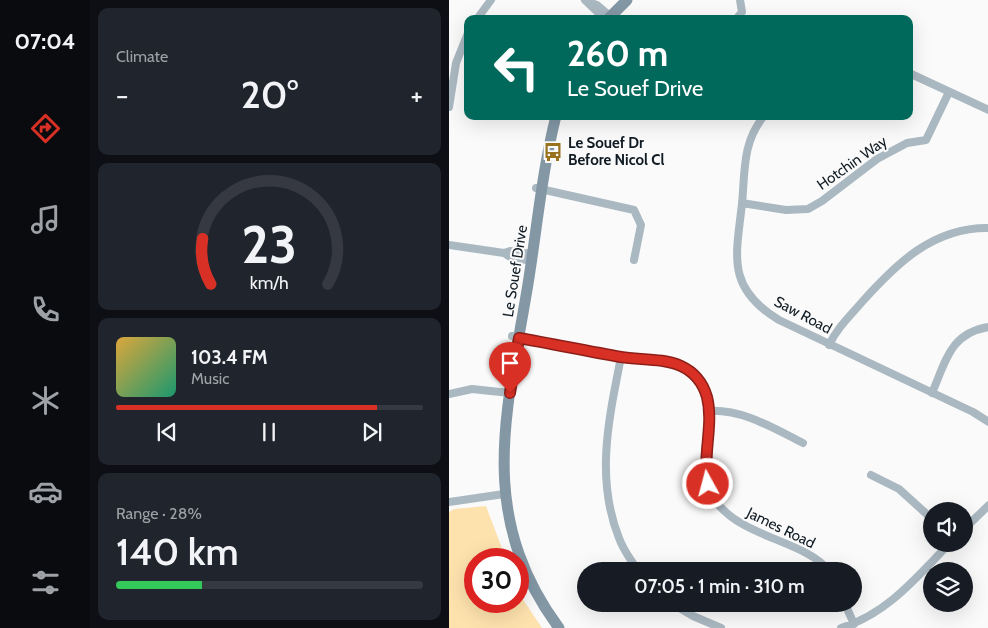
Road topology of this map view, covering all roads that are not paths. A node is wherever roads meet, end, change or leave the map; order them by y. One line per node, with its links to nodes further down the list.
1 (491, 0): 6 (street)
2 (586, 0): 7 (street)
3 (618, 0): 8 (street)
4 (627, 0): 9 (street)
5 (740, 0): 10 (street)
6 (480, 15)
7 (603, 15)
8 (607, 15)
9 (608, 15)
10 (739, 15)
11 (464, 43): 14 (street)
12 (913, 75): 13 (street)
13 (949, 92): 15 (street); 20 (street, Hotchin Way)
14 (449, 107)
15 (988, 110)
16 (549, 120): 19 (street, Le Souef Drive)
17 (555, 120): 19 (street, Le Souef Drive)
18 (762, 120): 20 (street, Saw Road)
19 (539, 189): 23 (street, Le Souef Drive); 24 (street)
20 (742, 203): 27 (street, Saw Road)
21 (988, 228): 27 (street)
22 (449, 245): 23 (street)
23 (528, 257): 26 (street, Le Souef Drive)
24 (634, 260)
25 (988, 327): 30 (street)
26 (515, 337): 28 (street, James Road); 29 (street, Le Souef Drive)
27 (829, 345): 30 (street, Saw Road)
28 (621, 357): 32 (street, James Road); 43 (street)
29 (506, 393): 31 (street); 36 (street, Le Souef Drive)
30 (932, 393): 33 (street, Saw Road)
31 (449, 394)
32 (708, 411): 34 (street); 44 (street, James Road)
33 (988, 422)
34 (803, 442)
35 (871, 475): 39 (street)
36 (501, 495): 37 (street); 41 (street, Le Souef Drive); 50 (street, Le Souef Drive)
37 (449, 502)
38 (988, 505): 40 (street)
39 (923, 511)
40 (973, 520)
41 (510, 548)
42 (941, 552): 48 (street)
43 (633, 562)
44 (817, 562)
45 (529, 594): 49 (street)
46 (686, 612): 51 (street)
47 (849, 612): 48 (street)
48 (854, 624): 52 (street)
49 (551, 628)
50 (559, 628)
51 (721, 628)
52 (841, 628)

